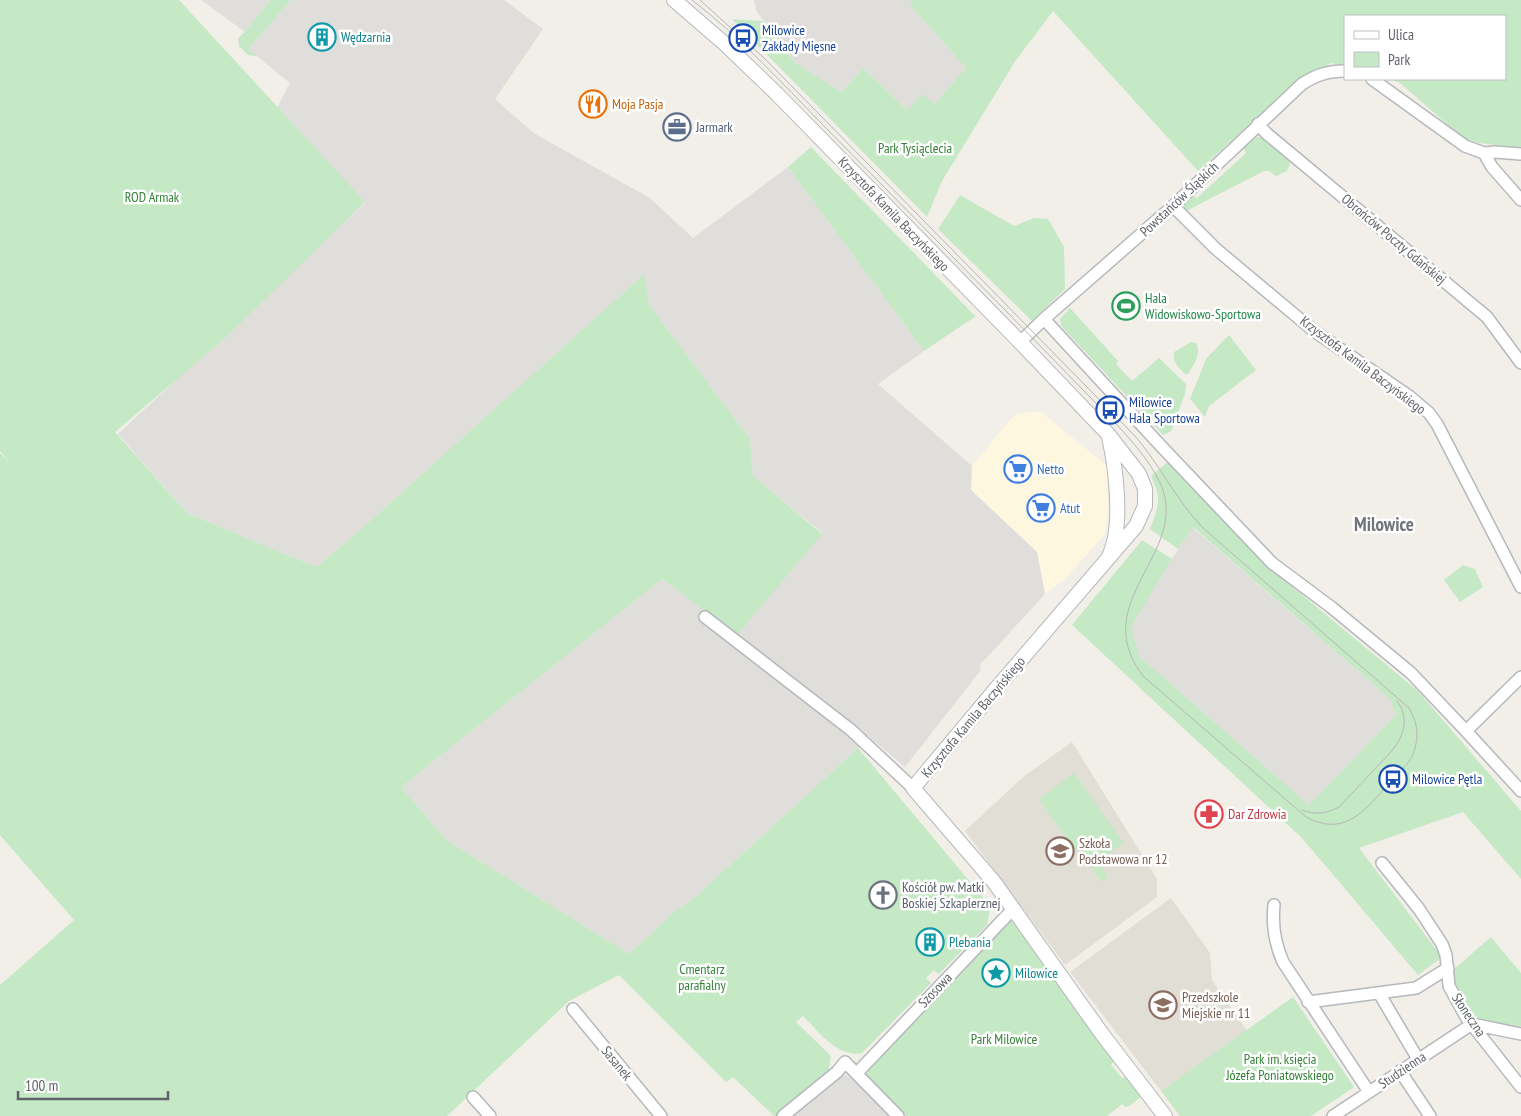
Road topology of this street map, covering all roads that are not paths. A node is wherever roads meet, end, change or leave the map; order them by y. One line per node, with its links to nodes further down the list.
1 (674, 0): 10 (street, Krzysztofa Kamila Baczyńskiego)
2 (1344, 70): 4 (street, Powstańców Śląskich)
3 (1373, 80): 5 (street)
4 (1258, 124): 8 (street, Powstańców Śląskich); 11 (street, Obrońców Poczty Gdańskiej)
5 (1484, 153): 6 (street); 7 (street)
6 (1521, 154)
7 (1521, 200)
8 (1173, 206): 9 (street, Powstańców Śląskich); 14 (street, Krzysztofa Kamila Baczyńskiego)
9 (1044, 319): 10 (street, Powstańców Śląskich); 17 (street)
10 (1020, 342): 12 (street, Krzysztofa Kamila Baczyńskiego)
11 (1521, 363)
12 (1108, 434): 13 (street, Krzysztofa Kamila Baczyńskiego); 13 (street, Krzysztofa Kamila Baczyńskiego)
13 (1108, 558): 18 (street, Krzysztofa Kamila Baczyńskiego)
14 (1521, 588)
15 (705, 617): 18 (street)
16 (1521, 677): 17 (street)
17 (1466, 731): 19 (street)
18 (913, 788): 22 (street, Krzysztofa Kamila Baczyńskiego)
19 (1521, 791)
20 (1382, 863): 23 (street, Słoneczna)
21 (1274, 905): 25 (street)
22 (1014, 908): 31 (street, Szosowa); 39 (street, Krzysztofa Kamila Baczyńskiego)
23 (1448, 968): 24 (street); 27 (street, Słoneczna)
24 (1379, 993): 25 (street); 29 (street)
25 (1308, 1002): 33 (street)
26 (573, 1009): 36 (street, Sasanek)
27 (1472, 1024): 28 (street); 29 (street, Studzienna); 32 (street, Słoneczna)
28 (1521, 1034)
29 (1418, 1059): 30 (street, Studzienna)
30 (1400, 1071): 33 (street, Studzienna); 41 (street)
31 (856, 1073): 37 (street); 38 (street)
32 (1521, 1087)
33 (1369, 1092): 40 (street, Studzienna)
34 (473, 1097): 35 (street)
35 (490, 1116)
36 (661, 1116)
37 (784, 1116)
38 (898, 1116)
39 (1165, 1116)
40 (1333, 1116)
41 (1430, 1116)

